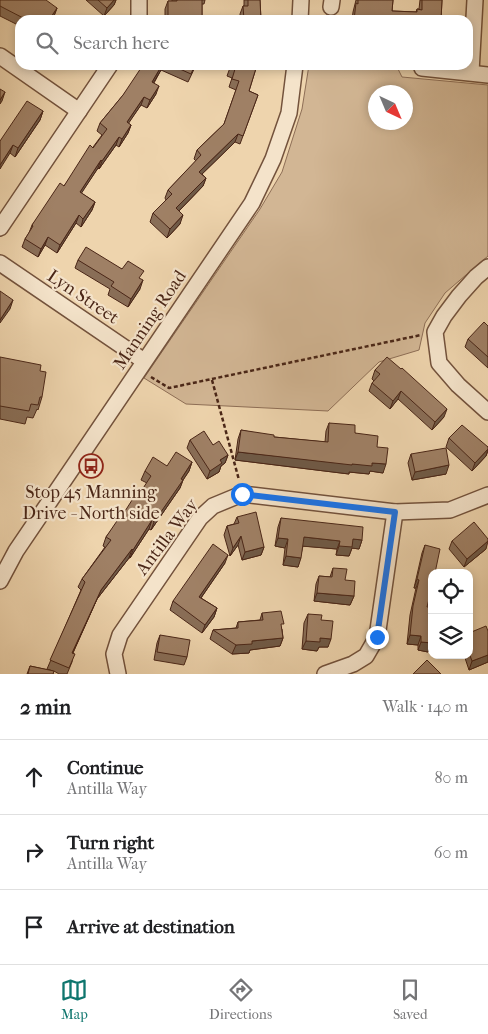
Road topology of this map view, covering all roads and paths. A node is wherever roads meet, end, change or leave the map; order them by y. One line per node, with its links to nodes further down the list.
1 (139, 0): 4 (street)
2 (301, 0): 5 (street)
3 (475, 0): 6 (street)
4 (139, 15)
5 (300, 15)
6 (473, 36)
7 (0, 56): 8 (street)
8 (15, 66)
9 (20, 70): 15 (street)
10 (107, 70): 15 (street)
11 (294, 70): 20 (street, Manning Road)
12 (446, 70): 13 (street)
13 (471, 72): 14 (street)
14 (488, 75)
15 (79, 111): 16 (street)
16 (0, 228)
17 (0, 263): 20 (street, Lyn Street)
18 (488, 267): 19 (street)
19 (435, 332): 21 (path); 22 (street)
20 (142, 365): 21 (path); 26 (street, Manning Road)
21 (212, 380): 23 (path)
22 (488, 412)
23 (242, 494): 25 (street, Antilla Way); 27 (street, Antilla Way)
24 (488, 495): 25 (street, Antilla Way)
25 (395, 512): 28 (street)
26 (0, 581)
27 (118, 674)
28 (325, 674)

